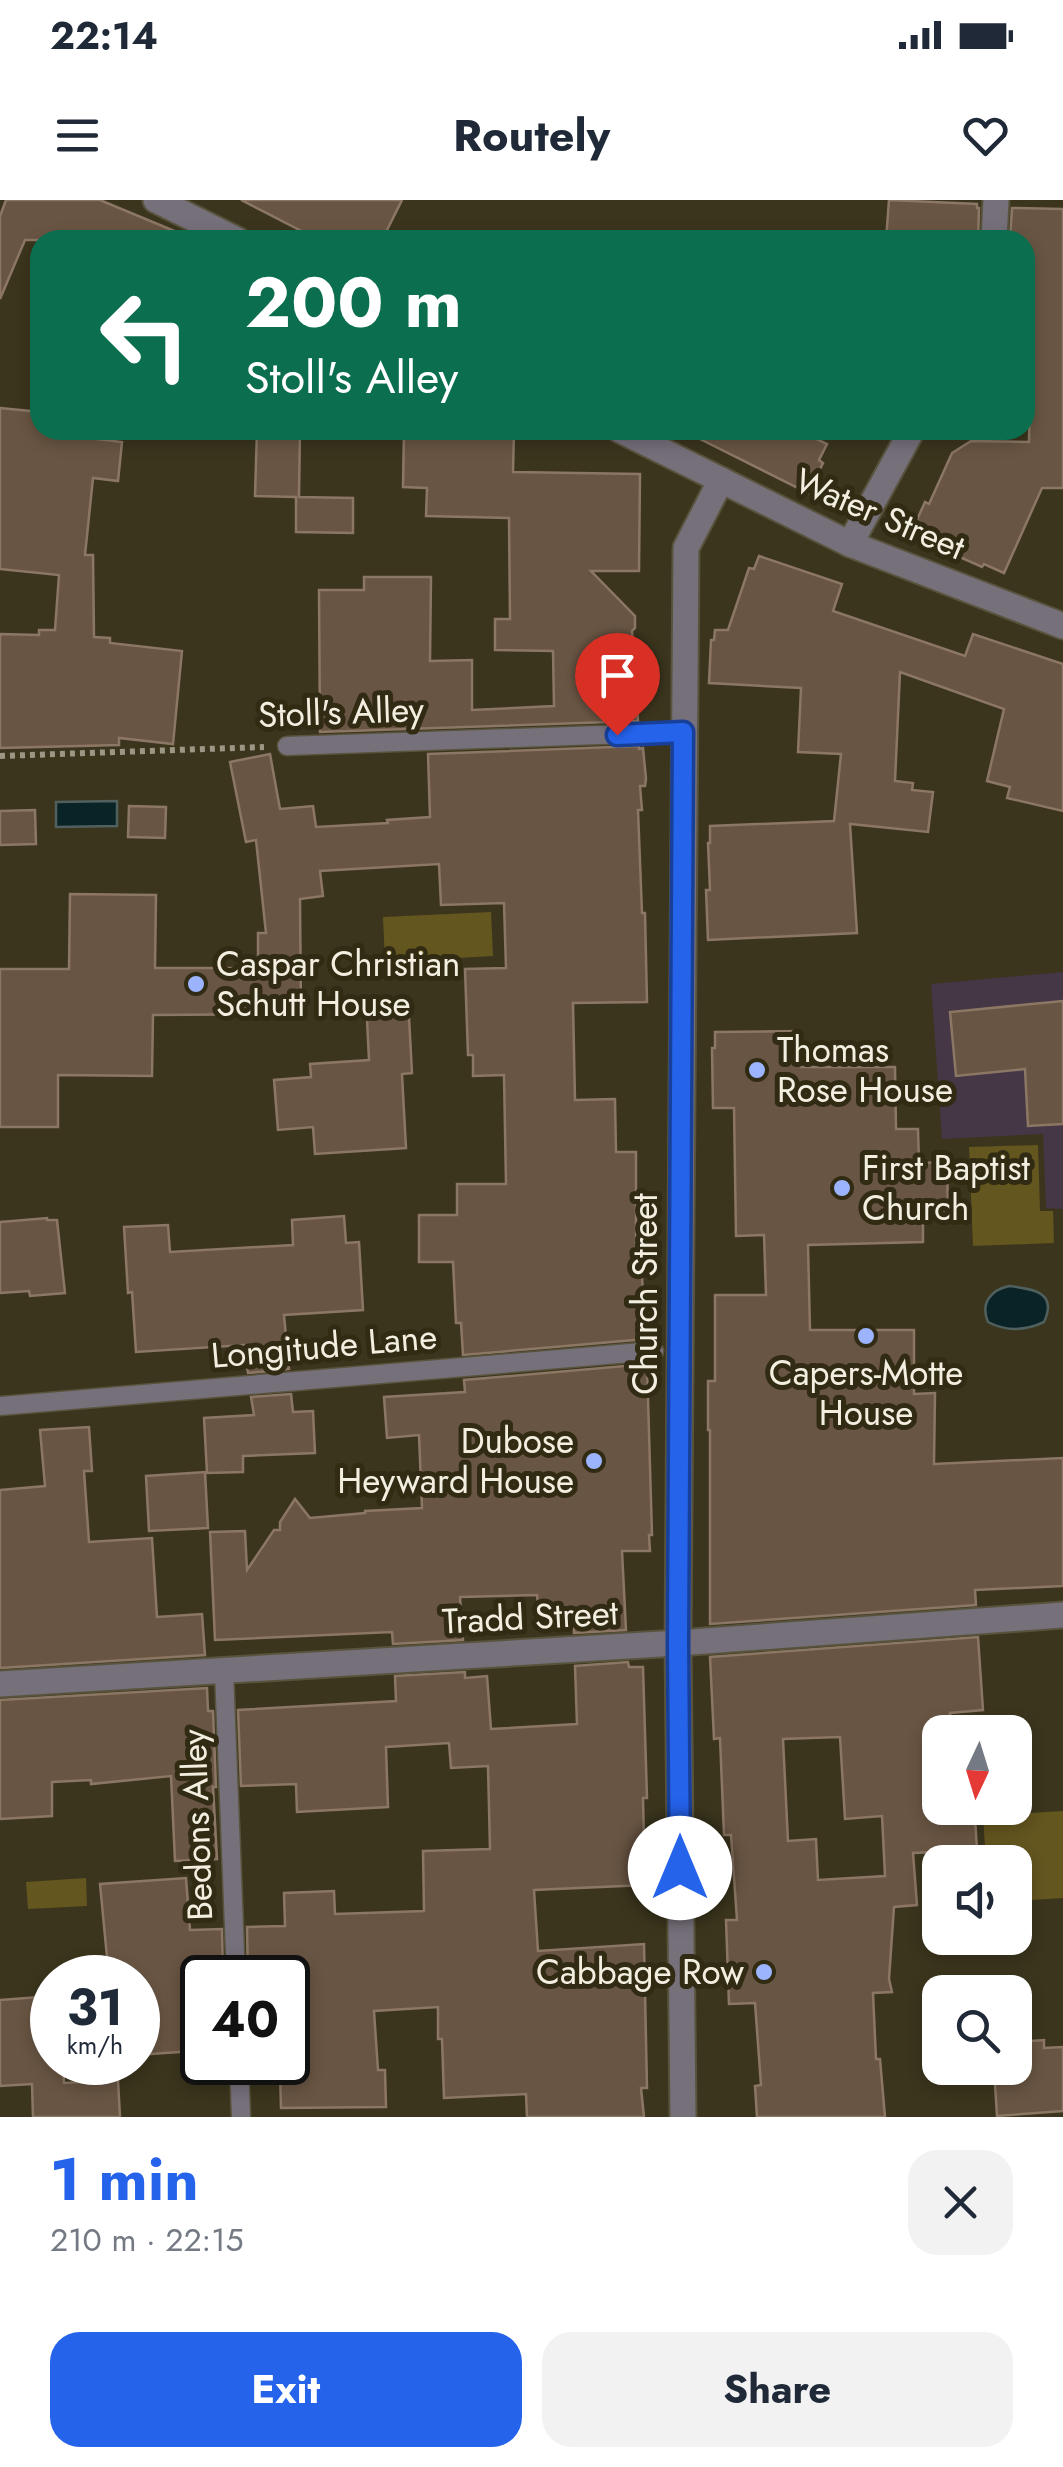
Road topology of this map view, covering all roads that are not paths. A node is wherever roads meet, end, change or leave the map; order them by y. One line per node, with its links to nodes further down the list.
1 (156, 200): 3 (street)
2 (996, 200): 4 (street)
3 (217, 230)
4 (994, 230)
5 (640, 440): 7 (street, Water Street)
6 (907, 440): 8 (street)
7 (721, 480): 8 (street, Water Street); 10 (street, Church Street)
8 (850, 544): 9 (street, Water Street)
9 (1063, 626)
10 (683, 732): 11 (lane, Stoll's Alley); 15 (street, Church Street)
11 (287, 746)
12 (654, 1351): 13 (lane, Longitude Lane)
13 (0, 1406)
14 (1063, 1616): 15 (street, Tradd Street)
15 (678, 1644): 16 (street, Tradd Street); 21 (street, Church Street)
16 (224, 1670): 17 (street, Tradd Street); 18 (lane, Bedons Alley)
17 (0, 1684)
18 (235, 1955)
19 (240, 2085): 20 (lane)
20 (242, 2117)
21 (683, 2117)

